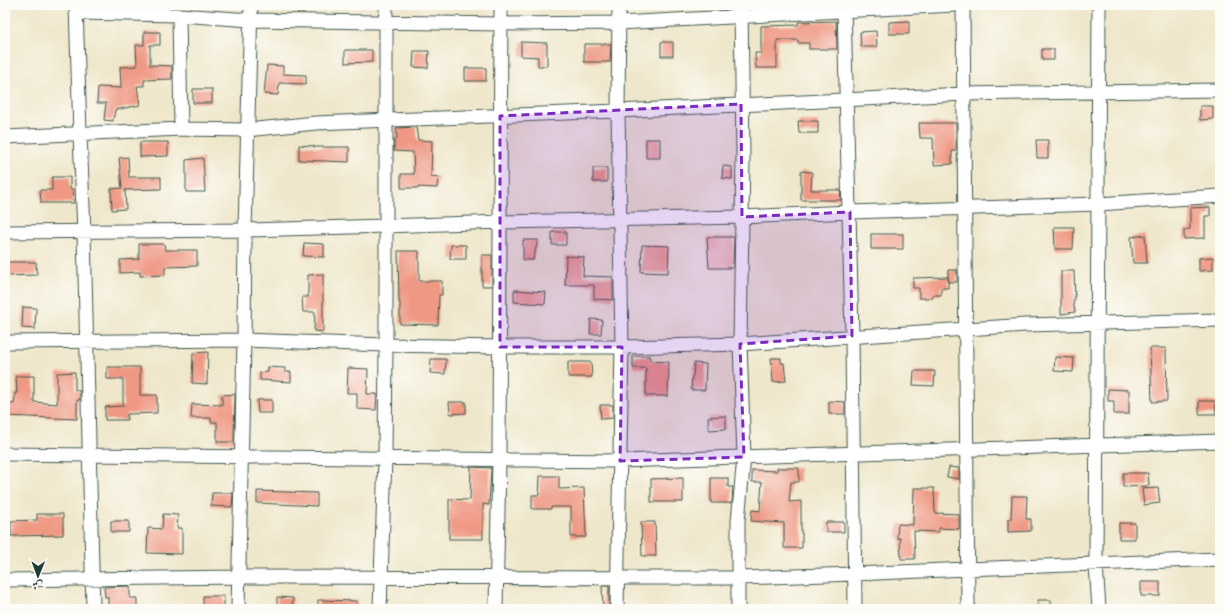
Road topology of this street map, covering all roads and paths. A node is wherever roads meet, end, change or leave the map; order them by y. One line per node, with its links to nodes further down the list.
1 (251, 5): 12 (street)
2 (386, 5): 13 (street)
3 (501, 5): 15 (street)
4 (619, 5): 14 (street)
5 (954, 5): 8 (street)
6 (963, 5): 18 (street)
7 (1099, 5): 17 (street)
8 (844, 8): 10 (street); 19 (street)
9 (76, 9): 11 (street); 26 (street)
10 (741, 11): 14 (street); 20 (street)
11 (179, 15): 12 (street); 24 (street)
12 (251, 20): 13 (street); 25 (street)
13 (386, 23): 15 (street); 23 (street)
14 (619, 23): 15 (street); 21 (street)
15 (500, 24): 22 (street)
16 (1220, 90): 17 (street)
17 (1099, 91): 18 (street); 29 (street)
18 (964, 94): 19 (street); 30 (street)
19 (847, 100): 20 (street); 31 (street)
20 (742, 104): 21 (street); 32 (street)
21 (618, 111): 22 (street); 33 (street)
22 (500, 116): 23 (street); 34 (street)
23 (386, 120): 25 (street); 35 (street)
24 (181, 129): 25 (street); 26 (street)
25 (247, 130): 36 (street)
26 (80, 134): 27 (street); 38 (street)
27 (5, 137)
28 (1220, 196): 29 (street)
29 (1098, 204): 30 (street); 40 (street)
30 (964, 208): 31 (street); 41 (street)
31 (850, 212): 32 (street); 42 (street)
32 (742, 217): 33 (street); 46 (street)
33 (620, 219): 34 (street); 48 (street)
34 (501, 222): 35 (street); 49 (street)
35 (385, 226): 36 (street); 47 (street)
36 (245, 230): 38 (street); 43 (street)
37 (5, 232): 38 (street)
38 (84, 232): 45 (street)
39 (1220, 320): 40 (street)
40 (1097, 322): 41 (street); 51 (street)
41 (965, 329): 42 (street); 52 (street)
42 (852, 336): 46 (street); 55 (street)
43 (244, 340): 45 (street); 47 (street); 56 (street)
44 (5, 342): 45 (street)
45 (87, 342): 54 (street)
46 (740, 344): 48 (street); 57 (street)
47 (386, 345): 49 (street); 58 (street)
48 (622, 346): 49 (street); 60 (street)
49 (500, 347): 59 (street)
50 (1220, 441): 51 (street)
51 (1096, 446): 52 (street); 62 (street)
52 (966, 450): 55 (street); 63 (street)
53 (5, 454): 54 (street)
54 (90, 454): 56 (street); 71 (street)
55 (853, 454): 57 (street); 64 (street)
56 (241, 457): 58 (street); 65 (street)
57 (744, 457): 60 (street); 69 (street)
58 (385, 458): 59 (street); 66 (street)
59 (499, 460): 60 (street); 67 (street)
60 (620, 461): 68 (street)
61 (1220, 559): 62 (street)
62 (1096, 564): 63 (street); 80 (street)
63 (967, 569): 64 (street); 79 (street)
64 (854, 574): 69 (street); 78 (street)
65 (239, 577): 66 (street); 71 (street); 73 (street)
66 (382, 578): 67 (street); 74 (street)
67 (496, 578): 68 (street); 75 (street)
68 (618, 578): 69 (street); 76 (street)
69 (739, 578): 77 (street)
70 (5, 580): 71 (street)
71 (92, 580): 72 (street)
72 (93, 609)
73 (238, 609)
74 (380, 609)
75 (496, 609)
76 (617, 609)
77 (738, 609)
78 (854, 609)
79 (968, 609)
80 (1099, 609)

